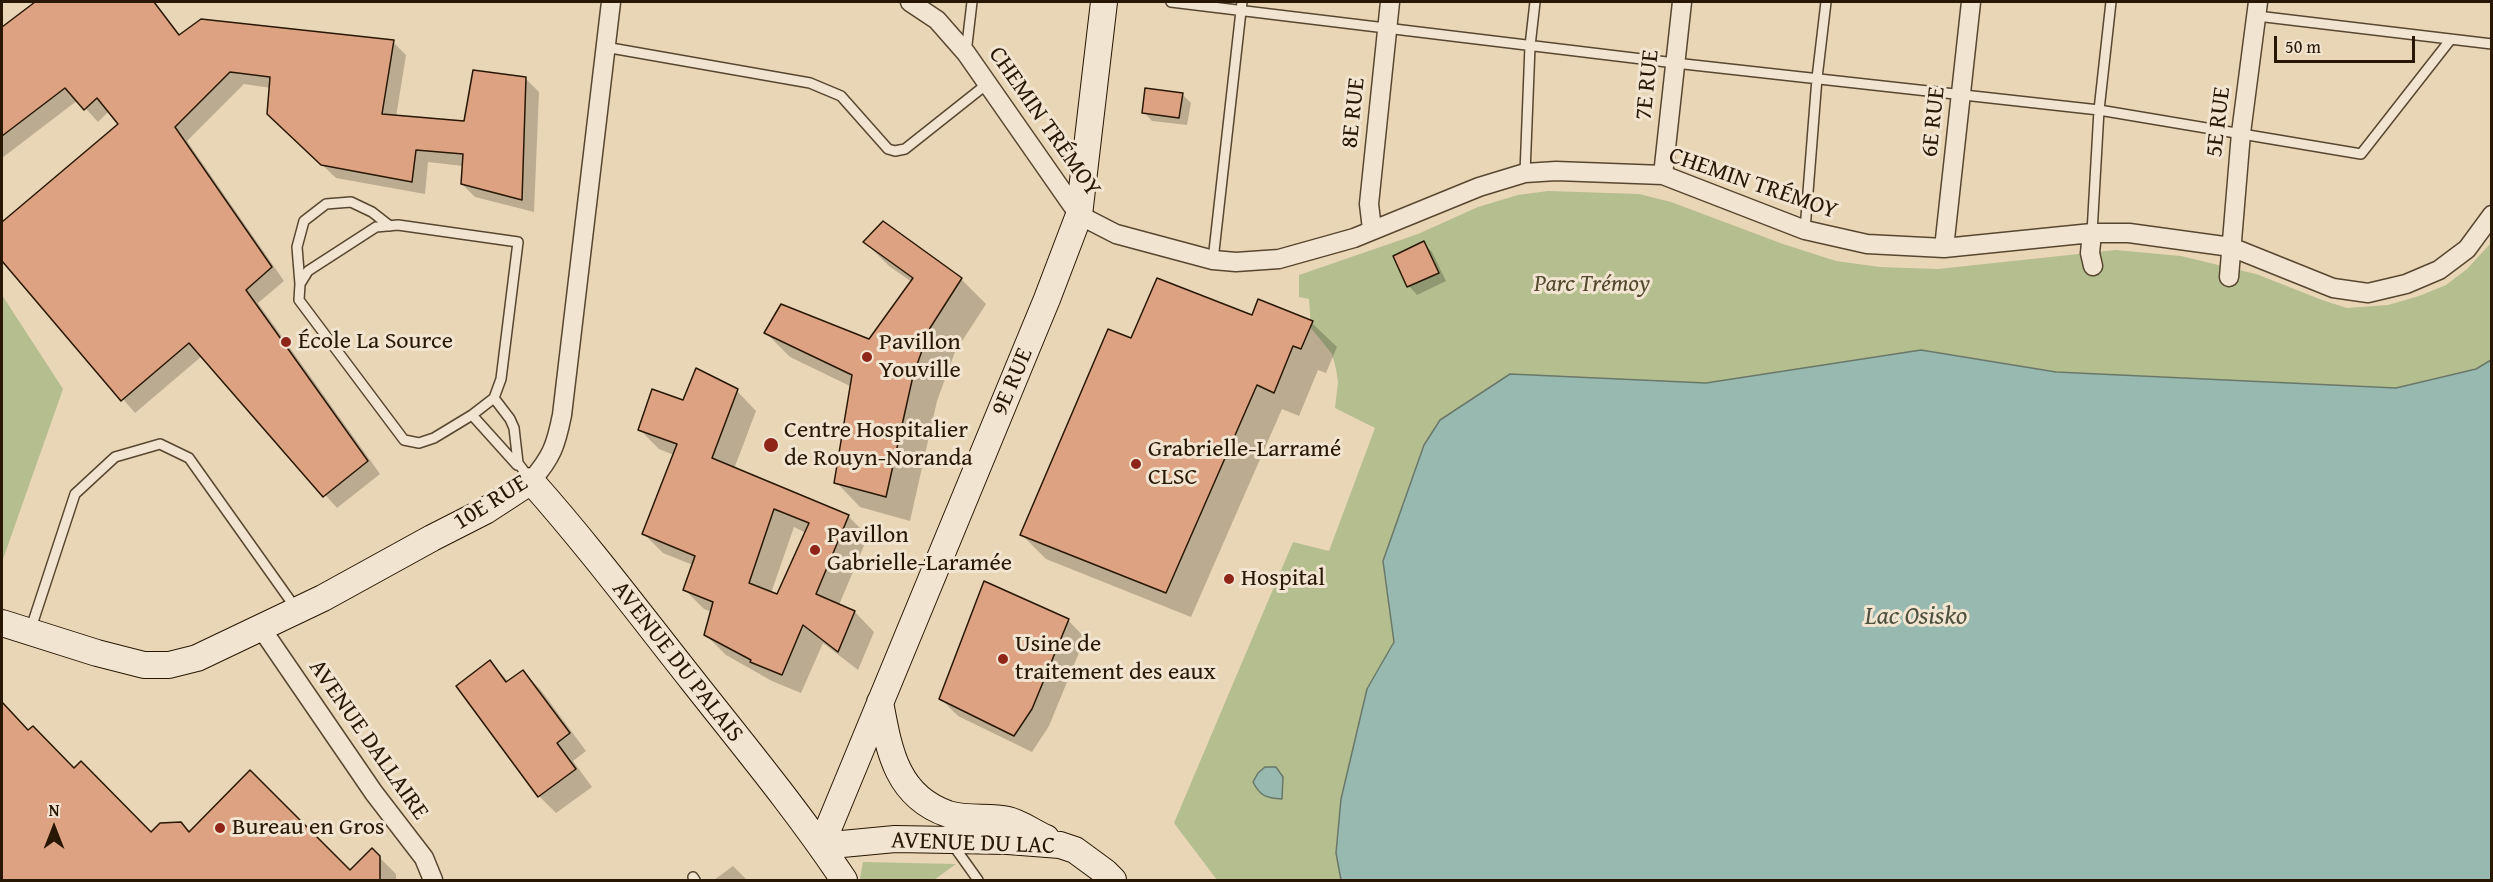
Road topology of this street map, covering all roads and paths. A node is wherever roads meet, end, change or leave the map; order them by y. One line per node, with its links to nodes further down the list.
1 (611, 2): 18 (street, 10E RUE)
2 (910, 2): 19 (street, CHEMIN TRÉMOY)
3 (972, 2): 19 (lane)
4 (1104, 2): 28 (street, 9E RUE)
5 (1171, 2): 12 (lane)
6 (1390, 2): 14 (street, 8E RUE)
7 (1535, 2): 17 (lane)
8 (1682, 2): 20 (street, 7E RUE)
9 (1826, 2): 21 (lane)
10 (1971, 2): 23 (street, 6E RUE)
11 (2111, 2): 24 (lane)
12 (1241, 6): 14 (lane); 36 (lane)
13 (2258, 9): 15 (lane); 25 (street, 5E RUE)
14 (1387, 28): 17 (lane); 31 (street, 8E RUE)
15 (2451, 39): 16 (lane); 25 (lane)
16 (2492, 44)
17 (1530, 46): 20 (lane); 26 (lane)
18 (605, 47): 22 (lane); 42 (street, 10E RUE)
19 (966, 53): 22 (street, CHEMIN TRÉMOY)
20 (1675, 63): 21 (lane); 27 (street, 7E RUE)
21 (1817, 78): 23 (lane); 32 (lane)
22 (987, 84): 28 (street, CHEMIN TRÉMOY)
23 (1961, 94): 24 (lane); 35 (street, 6E RUE)
24 (2098, 110): 25 (lane); 33 (lane)
25 (2241, 133): 34 (street, 5E RUE)
26 (1525, 173): 27 (street, CHEMIN TRÉMOY); 31 (street, CHEMIN TRÉMOY)
27 (1663, 175): 32 (street, CHEMIN TRÉMOY)
28 (1079, 215): 36 (street, CHEMIN TRÉMOY); 47 (street, 9E RUE)
29 (2492, 216): 34 (street, CHEMIN TRÉMOY)
30 (390, 226): 39 (lane); 39 (lane); 40 (lane)
31 (1372, 229): 36 (street, CHEMIN TRÉMOY)
32 (1805, 230): 35 (street, CHEMIN TRÉMOY)
33 (2092, 233): 34 (street, CHEMIN TRÉMOY); 35 (street, CHEMIN TRÉMOY); 37 (street)
34 (2231, 247): 38 (street, 5E RUE)
35 (1944, 248)
36 (1213, 260)
37 (2093, 266)
38 (2229, 277)
39 (300, 284): 41 (lane)
40 (494, 398): 41 (lane); 42 (lane)
41 (472, 415): 42 (lane)
42 (531, 481): 43 (street, 10E RUE); 50 (street, AVENUE DU PALAIS)
43 (298, 610): 45 (street, 10E RUE); 46 (lane)
44 (2, 623): 46 (street, 10E RUE)
45 (261, 628): 46 (street, 10E RUE); 51 (street, AVENUE DALLAIRE)
46 (30, 633)
47 (880, 702): 49 (street); 50 (street, 9E RUE)
48 (950, 841): 49 (street, AVENUE DU LAC); 50 (street, AVENUE DU LAC); 53 (lane)
49 (1060, 845): 54 (street, AVENUE DU LAC)
50 (821, 846): 52 (street, AVENUE DU PALAIS)
51 (433, 880)
52 (844, 880)
53 (978, 880)
54 (1113, 880)

